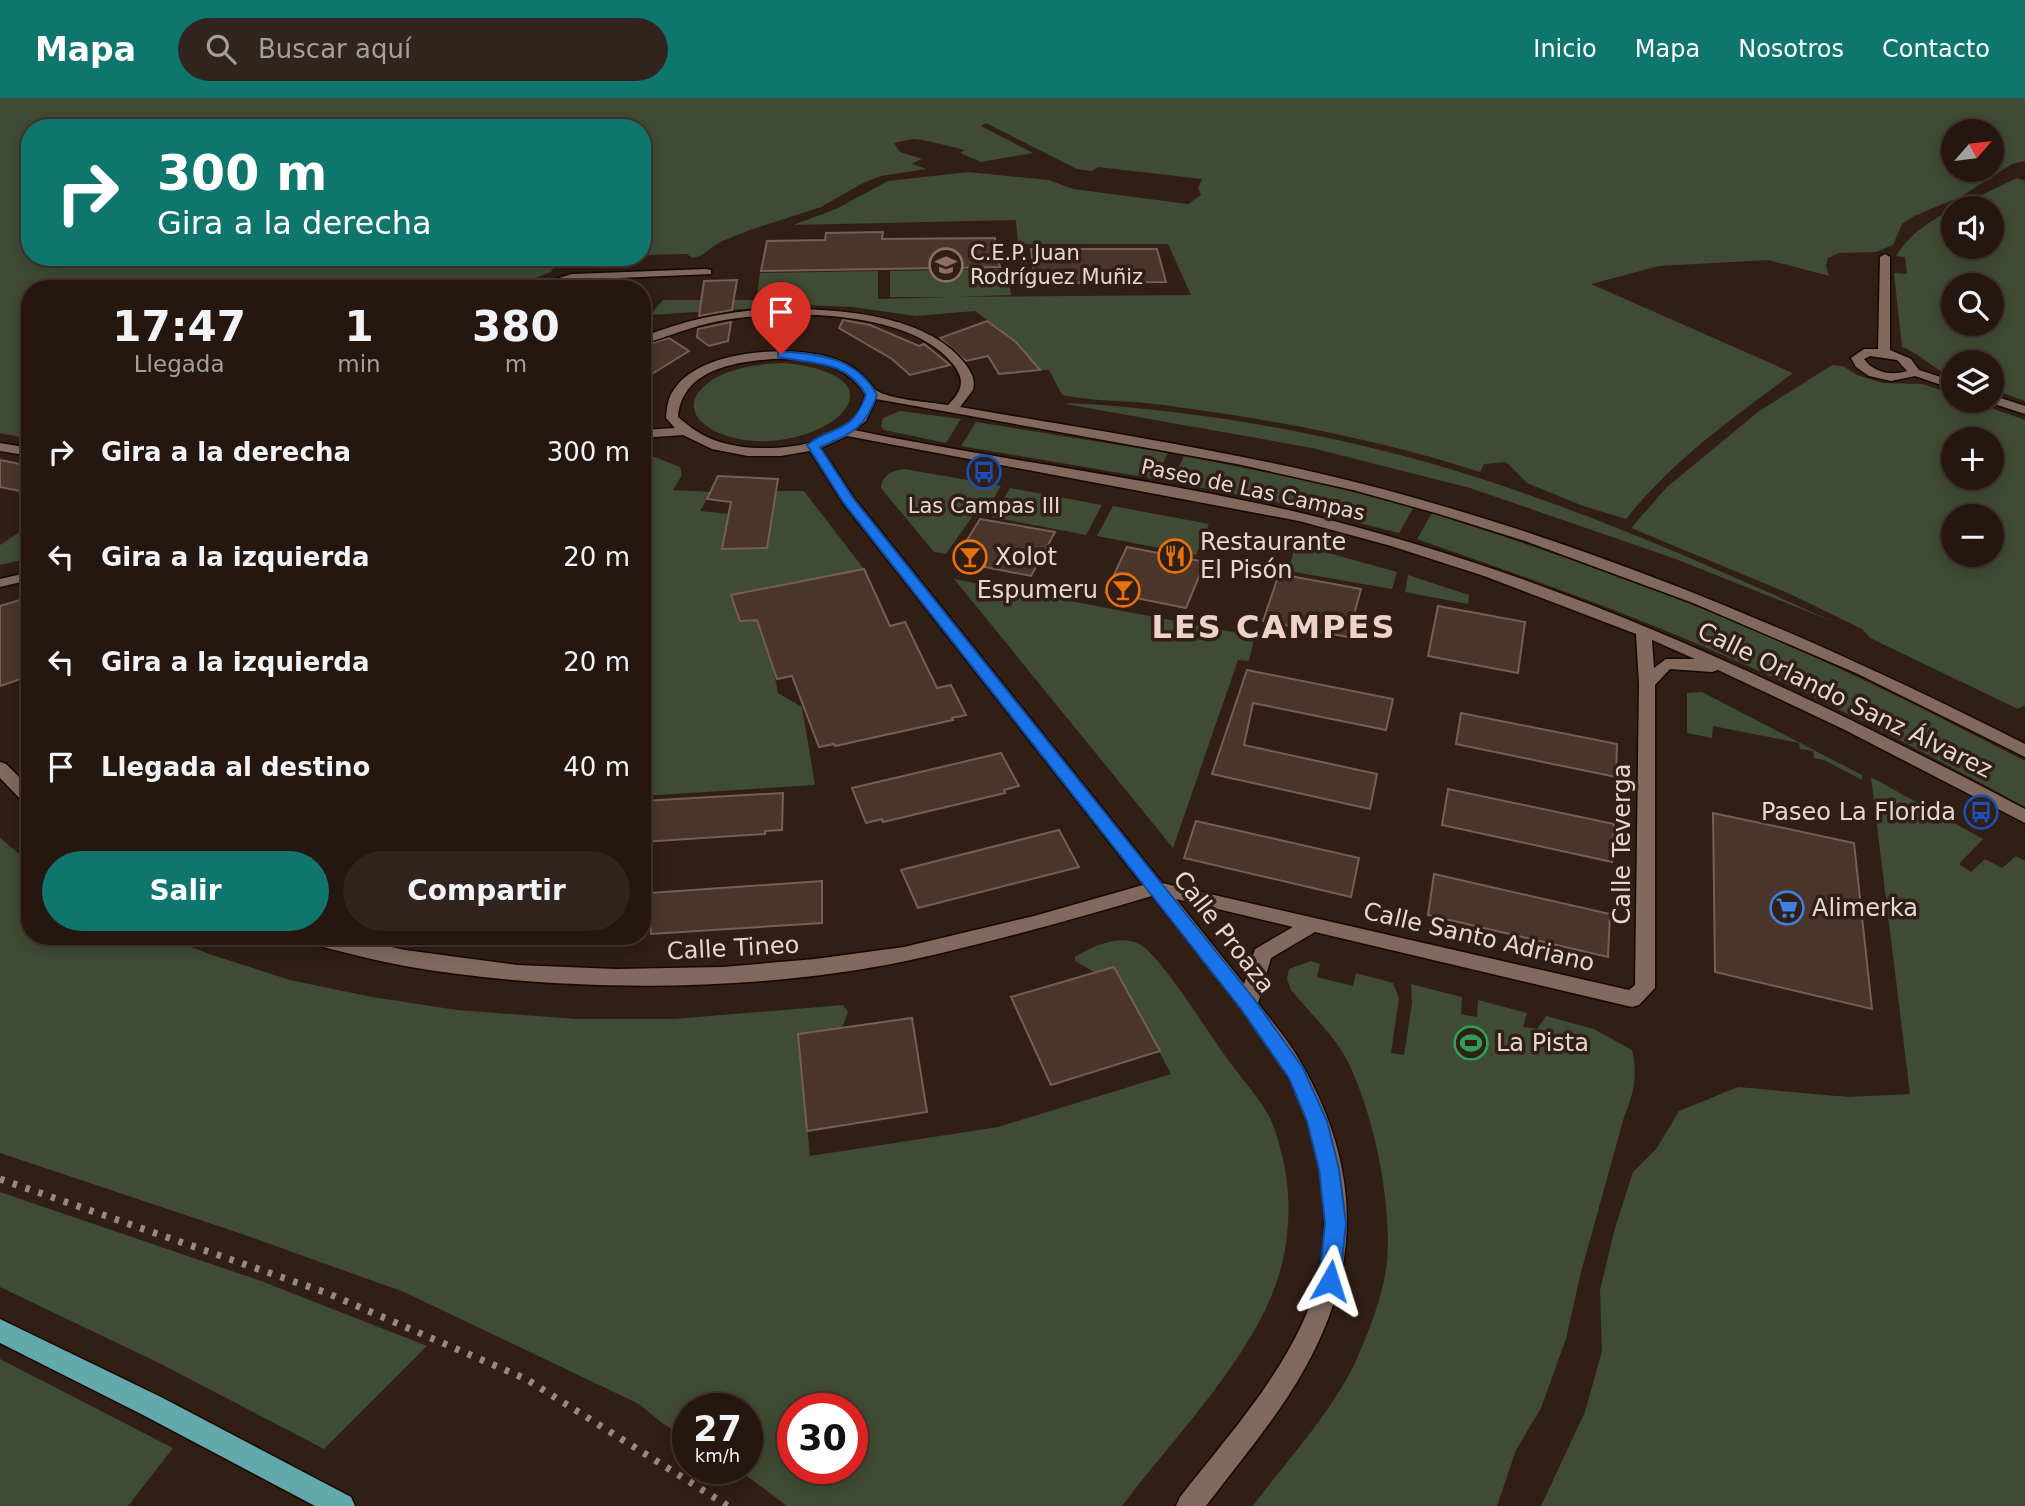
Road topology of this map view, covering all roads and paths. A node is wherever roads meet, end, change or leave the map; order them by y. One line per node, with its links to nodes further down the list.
1 (1885, 257): 5 (street)
2 (707, 272): 3 (street)
3 (561, 280)
4 (651, 338): 10 (street)
5 (1884, 353): 6 (street); 6 (street)
6 (1914, 372): 7 (street)
7 (1941, 381)
8 (872, 395): 10 (street, Paseo de Las Campas); 12 (street); 16 (street)
9 (2004, 403): 11 (street)
10 (950, 410): 22 (street, Paseo de Las Campas)
11 (2025, 410)
12 (672, 418): 13 (street); 14 (street)
13 (651, 428)
14 (682, 431): 15 (street); 17 (street)
15 (651, 432)
16 (844, 432): 17 (street); 23 (street, Paseo de Las Campas)
17 (813, 445): 30 (street, Calle Proaza)
18 (0, 447): 19 (street)
19 (21, 450)
20 (21, 578): 21 (street)
21 (0, 583)
22 (1664, 584): 26 (street, Calle Orlando Sanz Álvarez)
23 (1643, 630): 24 (street, Calle Orlando Sanz Álvarez); 25 (street, Calle Teverga)
24 (1741, 673): 25 (street); 29 (street, Calle Orlando Sanz Álvarez)
25 (1647, 684): 33 (street, Calle Teverga)
26 (2025, 751)
27 (0, 768): 28 (street)
28 (21, 790)
29 (2025, 817)
30 (1156, 888): 31 (street, Calle Santo Adriano); 32 (street, Calle Tineo); 34 (street, Calle Proaza)
31 (1315, 923): 33 (street, Calle Santo Adriano); 34 (street)
32 (347, 945)
33 (1632, 999)
34 (1248, 1004): 37 (street, Calle Proaza)
35 (0, 1331): 36 (main road)
36 (342, 1506)
37 (1189, 1506)

